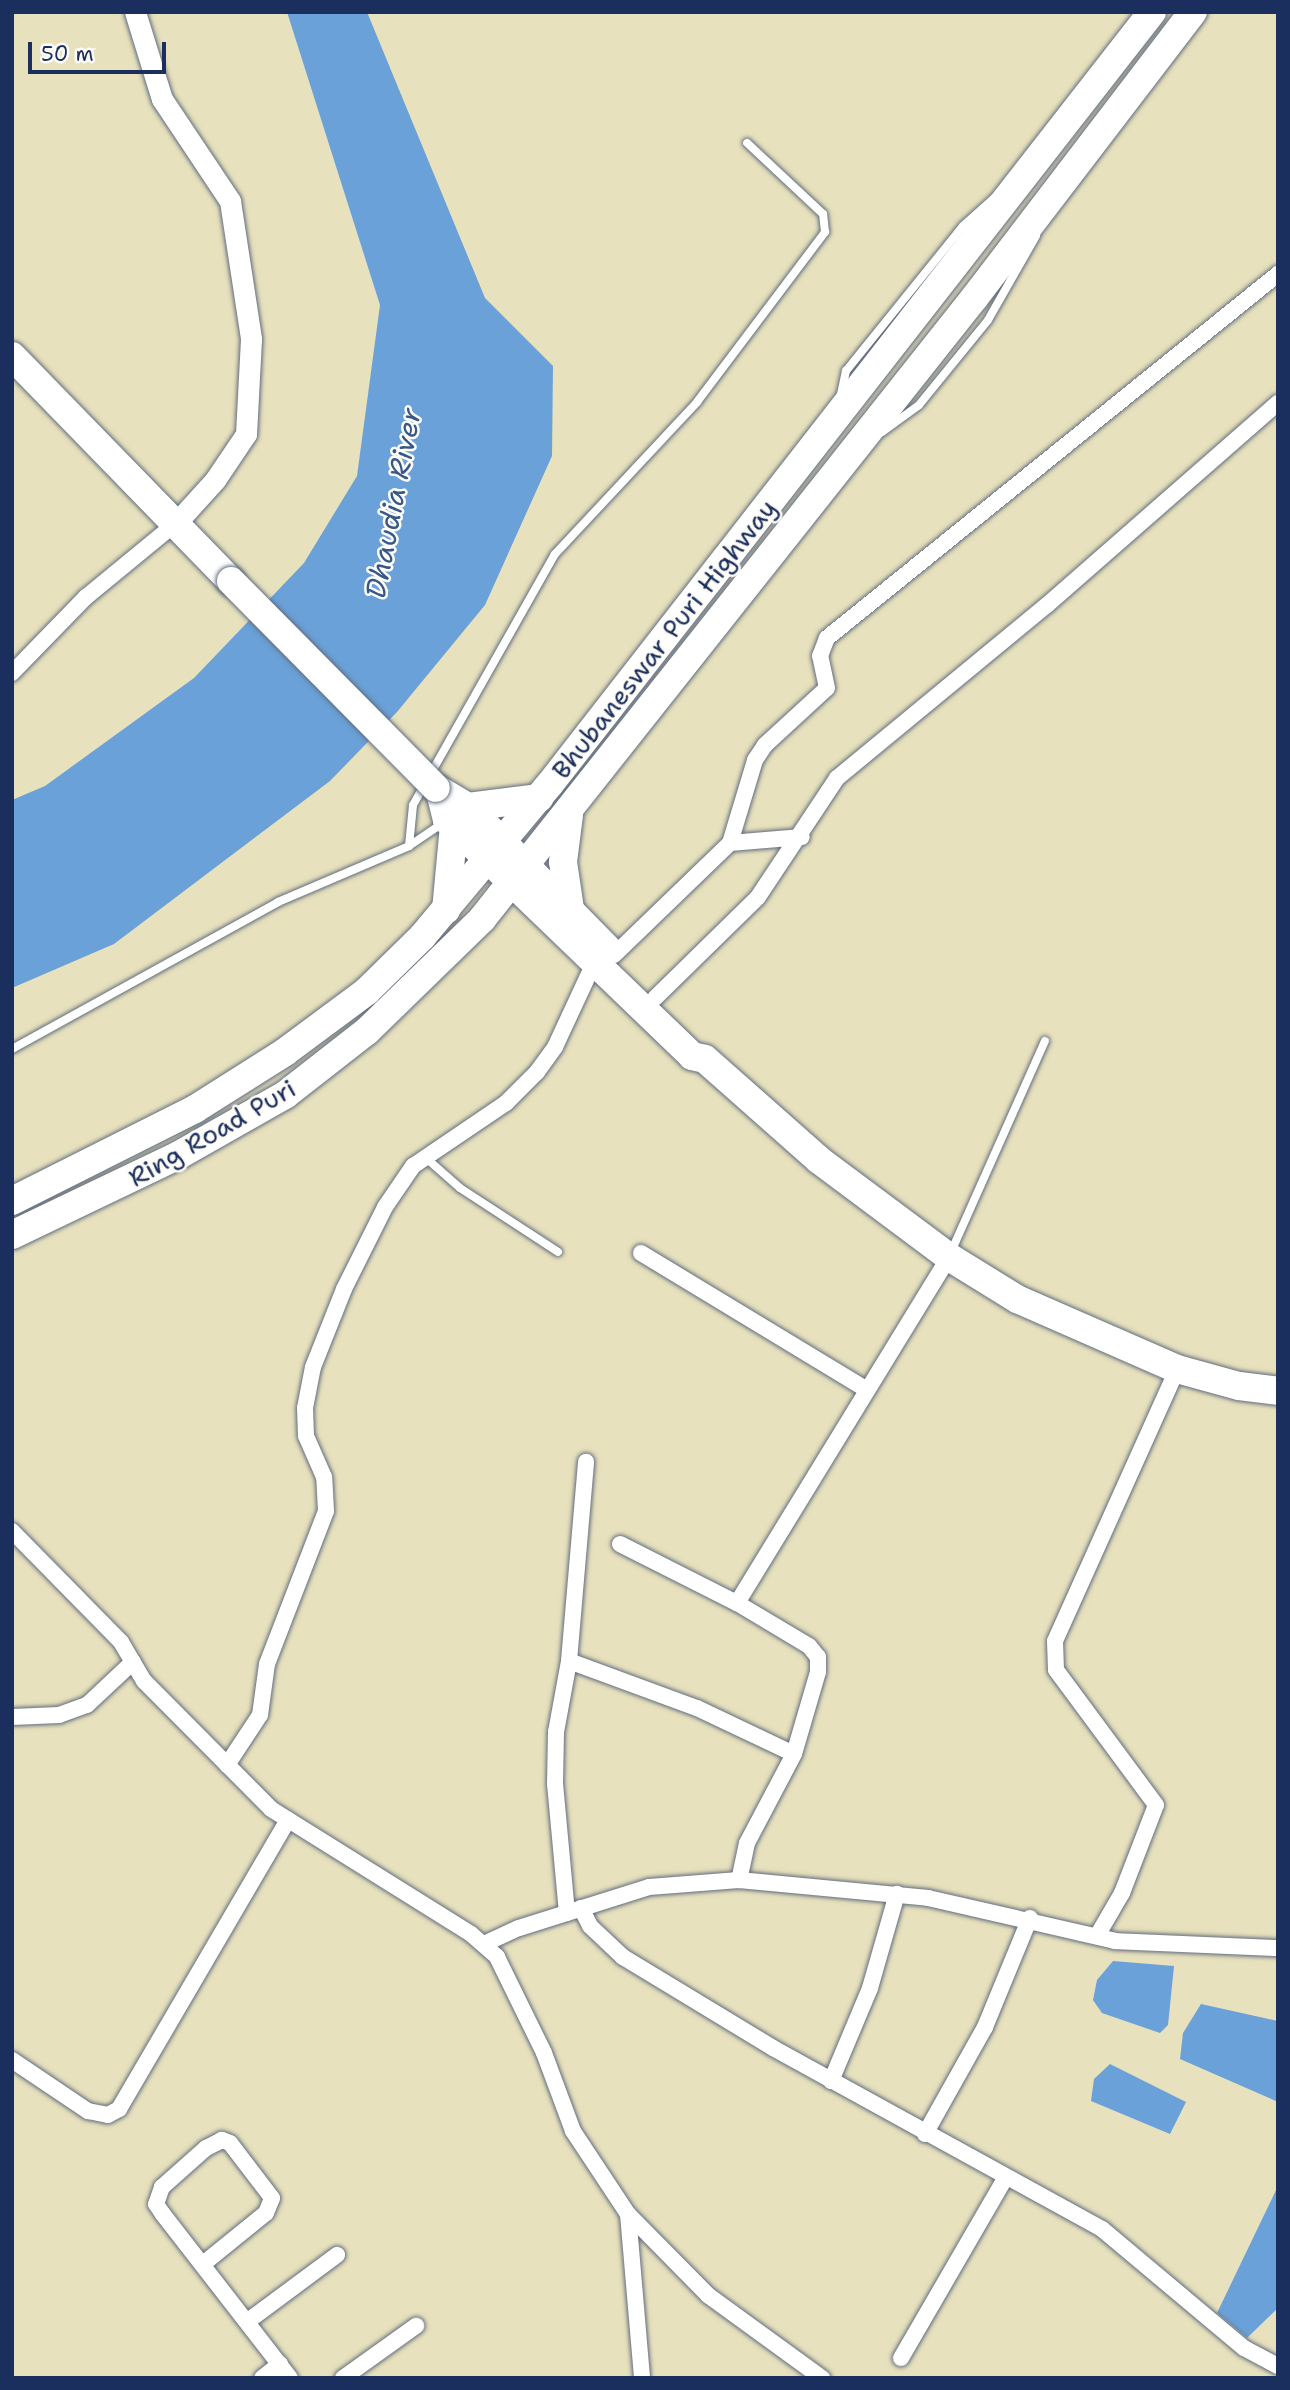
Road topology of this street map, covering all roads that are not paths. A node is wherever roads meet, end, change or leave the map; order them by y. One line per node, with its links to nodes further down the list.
1 (135, 12): 8 (street)
2 (1152, 12): 10 (highway, Bhubaneswar Puri Highway)
3 (1193, 12): 11 (highway, Bhubaneswar Puri Highway)
4 (747, 143): 15 (lane)
5 (1278, 274): 14 (street)
6 (12, 356): 8 (highway)
7 (1278, 403): 13 (street)
8 (176, 523): 9 (street); 12 (highway, bridge)
9 (12, 673)
10 (540, 798): 12 (highway); 16 (highway, Bhubaneswar Puri Highway)
11 (569, 815): 17 (highway, Bhubaneswar Puri Highway); 19 (highway)
12 (456, 817): 15 (lane); 16 (highway); 18 (highway)
13 (802, 837): 14 (street); 22 (street)
14 (730, 844): 21 (street)
15 (409, 846): 24 (lane)
16 (496, 852): 17 (highway); 18 (highway, Ring Road Puri)
17 (520, 874): 19 (highway); 20 (highway, Ring Road Puri)
18 (446, 910): 27 (highway, Ring Road Puri)
19 (561, 916): 20 (highway); 21 (highway)
20 (482, 919): 28 (highway, Ring Road Puri)
21 (604, 958): 22 (highway); 25 (highway); 26 (street)
22 (655, 998): 25 (highway)
23 (1045, 1041): 31 (lane)
24 (12, 1049)
25 (705, 1059): 31 (highway)
26 (426, 1158): 29 (lane); 43 (street)
27 (12, 1201)
28 (12, 1235)
29 (558, 1252)
30 (640, 1253): 33 (street)
31 (949, 1257): 32 (highway); 33 (street)
32 (1177, 1368): 34 (highway); 49 (street)
33 (866, 1389): 38 (street)
34 (1278, 1391)
35 (586, 1462): 39 (street)
36 (12, 1531): 40 (street)
37 (620, 1544): 38 (street)
38 (737, 1603): 42 (street)
39 (569, 1661): 42 (street); 47 (street)
40 (133, 1662): 41 (street); 43 (street)
41 (12, 1717)
42 (794, 1754): 45 (street)
43 (227, 1765): 44 (street)
44 (288, 1820): 50 (street); 52 (street)
45 (739, 1880): 46 (street); 47 (street)
46 (897, 1894): 48 (street); 53 (street)
47 (574, 1911): 50 (street); 53 (street)
48 (1030, 1918): 49 (street); 54 (street)
49 (1097, 1936): 51 (street)
50 (484, 1944): 56 (street)
51 (1278, 1948)
52 (12, 2060)
53 (831, 2081): 54 (street)
54 (925, 2134): 55 (street)
55 (1006, 2177): 61 (street); 62 (street)
56 (628, 2214): 66 (street); 67 (street)
57 (337, 2255): 59 (street)
58 (203, 2264): 58 (street); 59 (street)
59 (248, 2321): 63 (street)
60 (416, 2326): 65 (street)
61 (901, 2358)
62 (1278, 2366)
63 (285, 2371): 64 (street)
64 (262, 2378)
65 (344, 2378)
66 (642, 2378)
67 (821, 2378)

